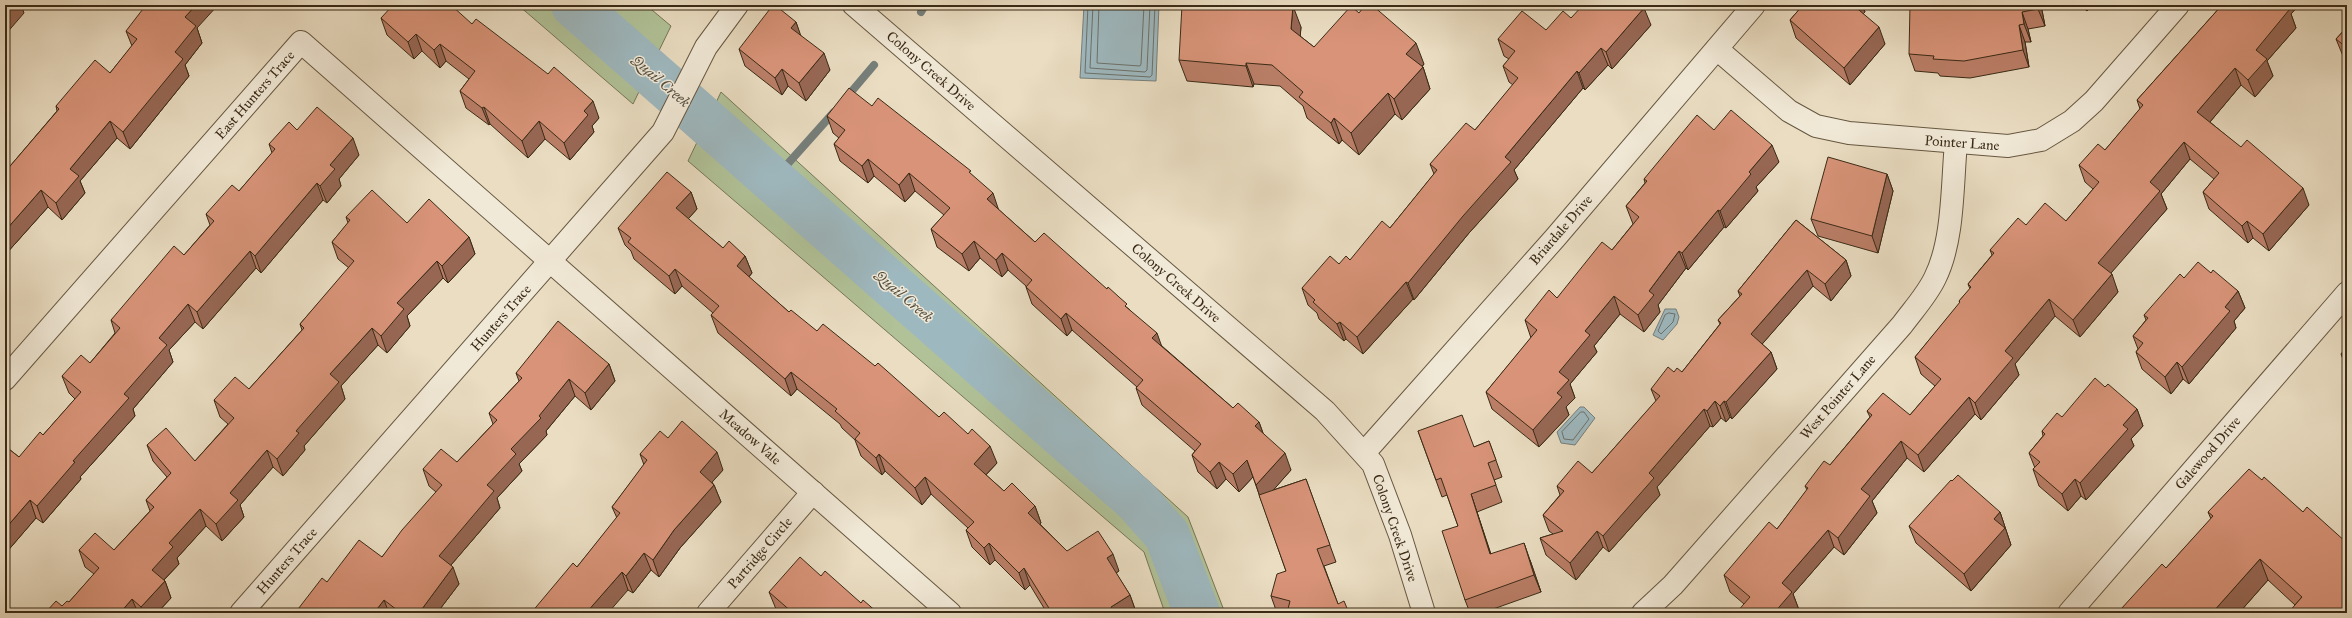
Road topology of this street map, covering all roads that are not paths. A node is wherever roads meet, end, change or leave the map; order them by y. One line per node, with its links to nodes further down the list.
1 (738, 5): 7 (street, Hunters Trace)
2 (854, 5): 10 (street, Colony Creek Drive)
3 (1754, 5): 5 (street, Briardale Drive)
4 (2178, 5): 6 (street, Pointer Lane)
5 (1717, 49): 6 (street, Pointer Lane); 10 (street, Briardale Drive)
6 (1956, 143): 16 (street, West Pointer Lane)
7 (550, 262): 9 (street, East Hunters Trace); 11 (street, Meadow Vale); 12 (street, Hunters Trace)
8 (2347, 293): 17 (street, Galewood Drive)
9 (5, 379)
10 (1364, 453): 15 (street, Colony Creek Drive)
11 (813, 492): 13 (street, Partridge Circle); 14 (street, Meadow Vale)
12 (241, 613)
13 (708, 613)
14 (950, 613)
15 (1424, 613)
16 (1644, 613)
17 (2069, 613)

